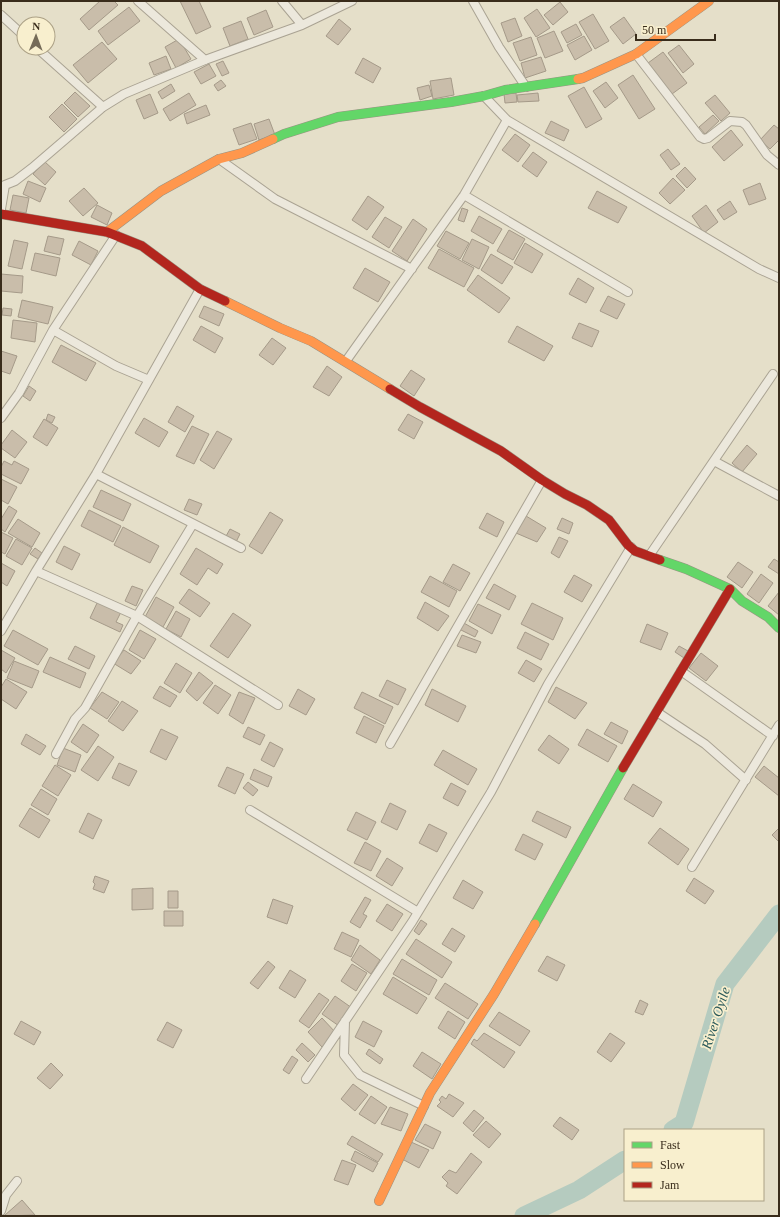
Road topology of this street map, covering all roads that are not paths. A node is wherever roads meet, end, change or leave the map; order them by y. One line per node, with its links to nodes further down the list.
1 (138, 1): 11 (street)
2 (282, 1): 7 (street)
3 (352, 1): 7 (street)
4 (473, 1): 12 (street)
5 (709, 1): 9 (street)
6 (1, 15): 8 (street)
7 (302, 25): 11 (street)
8 (16, 29)
9 (636, 54): 12 (street); 17 (street)
10 (46, 56): 14 (street)
11 (205, 60): 14 (street)
12 (526, 87): 13 (street)
13 (484, 96): 15 (street); 16 (street)
14 (103, 107): 18 (street)
15 (508, 120): 19 (street); 25 (street)
16 (219, 159): 22 (street); 24 (street)
17 (779, 165)
18 (3, 183): 20 (street)
19 (464, 195): 24 (street); 27 (street)
20 (1, 209)
21 (1, 214): 22 (street)
22 (107, 232): 23 (street)
23 (116, 235): 26 (street); 28 (street)
24 (412, 269): 29 (street)
25 (779, 278)
26 (200, 289): 29 (street); 31 (street)
27 (628, 292)
28 (53, 330): 31 (street); 32 (street)
29 (346, 361): 35 (street)
30 (773, 374): 33 (street)
31 (150, 380): 34 (street)
32 (1, 418)
33 (714, 461): 36 (street); 40 (street)
34 (96, 474): 37 (street); 41 (street)
35 (542, 480): 38 (street); 51 (street)
36 (779, 496)
37 (193, 524): 39 (street); 43 (street)
38 (631, 547): 40 (street); 56 (street)
39 (241, 548)
40 (649, 556): 42 (street)
41 (36, 570): 43 (street); 45 (street)
42 (730, 589): 44 (street); 46 (street)
43 (137, 616): 47 (street); 52 (street)
44 (779, 628)
45 (1, 631)
46 (681, 671): 48 (street); 50 (street)
47 (278, 705)
48 (657, 712): 53 (street); 59 (street)
49 (779, 725): 50 (street)
50 (772, 736): 53 (street)
51 (390, 744)
52 (56, 754)
53 (746, 780): 55 (street)
54 (250, 810): 56 (street)
55 (692, 867)
56 (418, 912): 57 (street)
57 (345, 1021): 58 (street); 59 (street)
58 (306, 1078)
59 (424, 1106): 61 (street)
60 (17, 1181): 62 (street)
61 (379, 1201)
62 (1, 1210)

